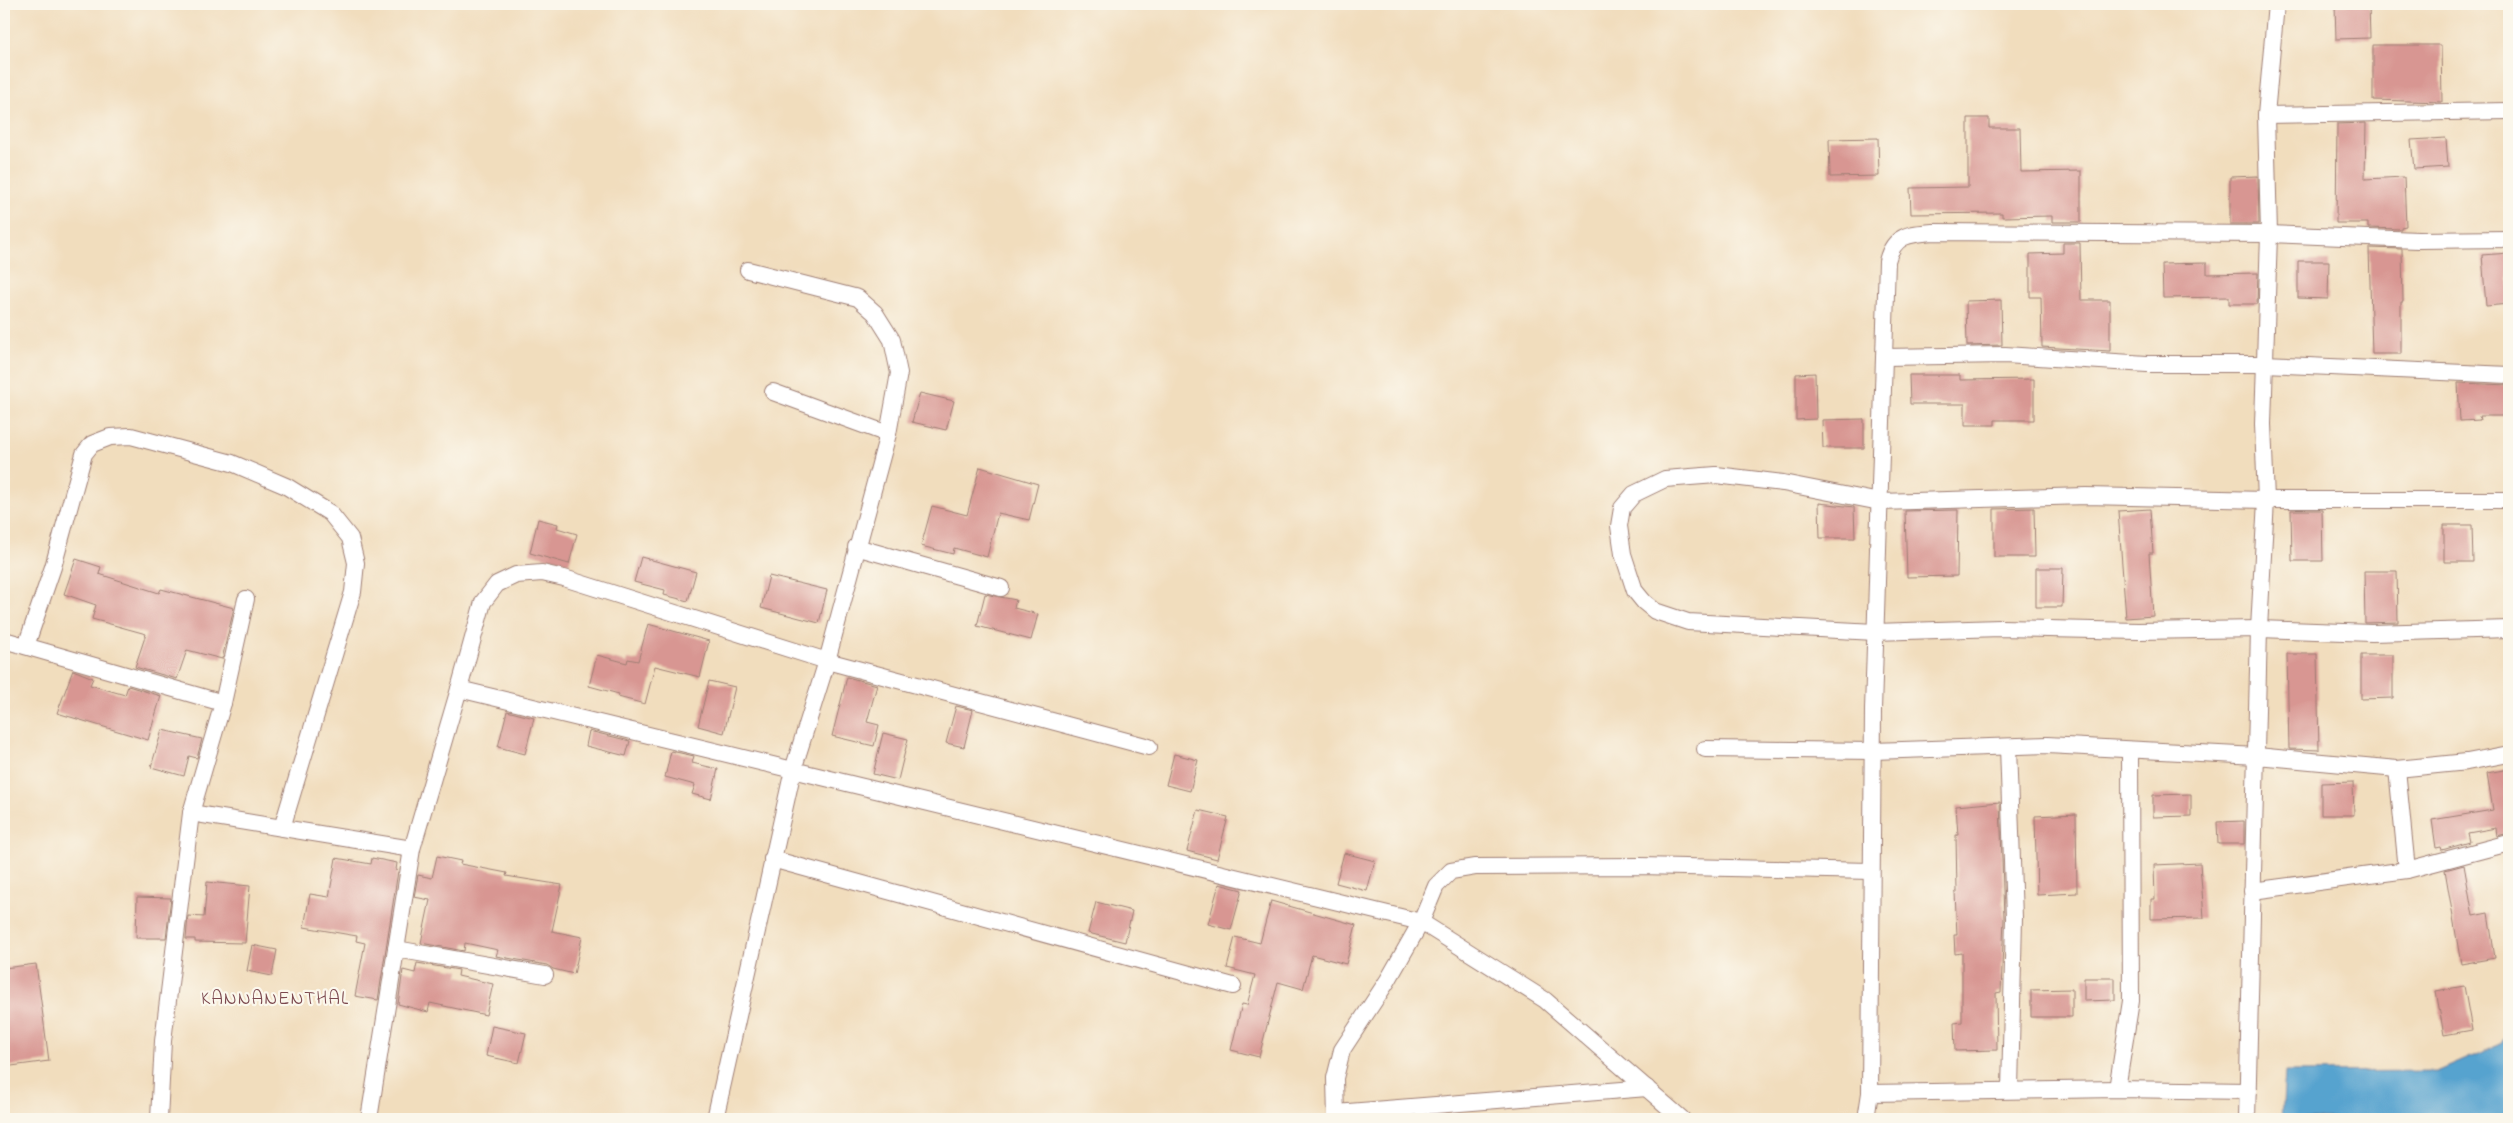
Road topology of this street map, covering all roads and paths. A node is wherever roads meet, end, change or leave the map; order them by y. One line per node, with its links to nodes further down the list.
1 (2276, 4): 3 (street)
2 (2509, 111): 3 (street)
3 (2266, 115): 4 (street)
4 (2269, 234): 5 (street); 7 (street); 8 (street)
5 (2509, 239)
6 (748, 270): 11 (street)
7 (1885, 357): 8 (street); 14 (street)
8 (2264, 364): 9 (street); 12 (street)
9 (2509, 375)
10 (773, 392): 11 (street)
11 (888, 434): 15 (street)
12 (2266, 500): 13 (street); 14 (street); 18 (street)
13 (2509, 500)
14 (1880, 502): 20 (street); 20 (street)
15 (856, 547): 16 (street); 23 (street)
16 (1001, 588)
17 (246, 599): 25 (street)
18 (2259, 628): 19 (street); 20 (street); 32 (street)
19 (2509, 629)
20 (1875, 632): 29 (street)
21 (4, 640): 22 (street)
22 (26, 646): 25 (street); 36 (street)
23 (827, 661): 24 (street); 26 (street); 34 (street)
24 (459, 689): 34 (street); 38 (street)
25 (223, 703): 35 (street)
26 (1149, 747)
27 (2008, 747): 29 (street); 30 (street); 49 (street)
28 (1705, 749): 29 (street)
29 (1873, 751): 41 (street)
30 (2130, 751): 32 (street); 48 (street)
31 (2509, 754): 33 (street)
32 (2257, 756): 33 (street); 42 (street)
33 (2397, 769): 40 (street)
34 (793, 770): 39 (street); 43 (street)
35 (191, 813): 36 (street); 53 (street)
36 (282, 828): 38 (street)
37 (2509, 842): 40 (street)
38 (412, 849): 44 (street)
39 (772, 859): 46 (street); 55 (street)
40 (2407, 870): 42 (street)
41 (1872, 871): 43 (street); 51 (street)
42 (2252, 891): 50 (street)
43 (1421, 922): 47 (street); 52 (street)
44 (396, 949): 45 (street); 54 (street)
45 (545, 976)
46 (1233, 986)
47 (1647, 1088): 52 (street); 56 (street)
48 (2117, 1089): 49 (street); 50 (street)
49 (2010, 1090): 51 (street)
50 (2248, 1091): 58 (street)
51 (1870, 1093): 57 (street)
52 (1336, 1116)
53 (158, 1119)
54 (369, 1119)
55 (715, 1119)
56 (1682, 1119)
57 (1866, 1119)
58 (2247, 1119)

